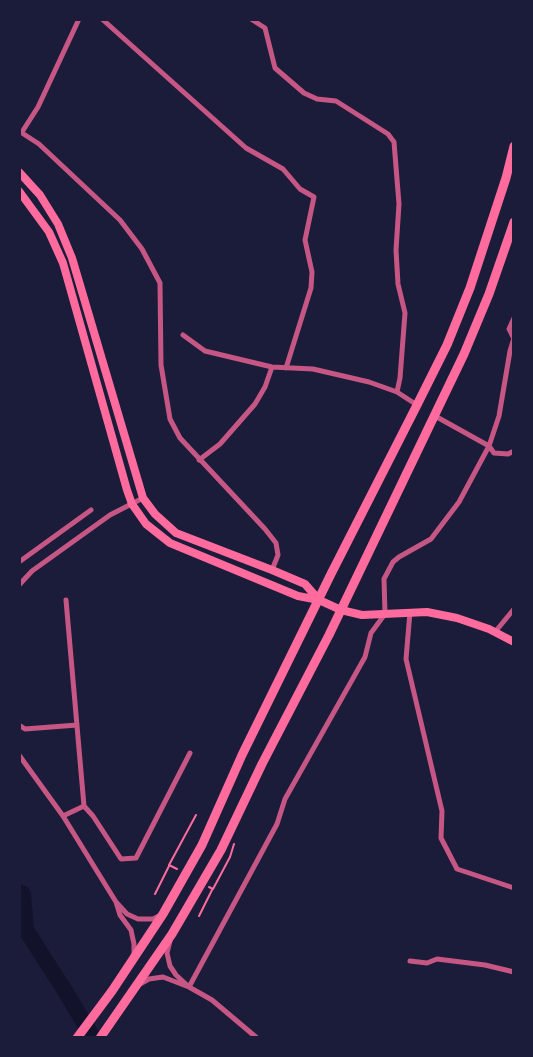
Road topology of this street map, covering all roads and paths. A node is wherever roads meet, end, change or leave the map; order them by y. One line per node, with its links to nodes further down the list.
1 (79, 19): 4 (street)
2 (102, 19): 13 (street)
3 (251, 19): 14 (street)
4 (21, 132): 19 (street)
5 (514, 146): 15 (main road)
6 (19, 172): 20 (main road)
7 (19, 191): 21 (main road)
8 (514, 222): 16 (main road)
9 (514, 318): 11 (street)
10 (183, 335): 12 (street)
11 (514, 339): 17 (street)
12 (272, 368): 13 (street); 19 (street)
13 (286, 368): 14 (street)
14 (397, 392): 15 (street)
15 (417, 405): 27 (main road)
16 (435, 416): 17 (street); 29 (main road)
17 (489, 446): 18 (street); 31 (street)
18 (514, 451)
19 (199, 460): 24 (street)
20 (143, 498): 21 (street); 24 (main road)
21 (132, 504): 25 (street); 27 (main road)
22 (91, 510): 23 (street)
23 (19, 562)
24 (272, 570): 27 (main road)
25 (19, 585)
26 (66, 600): 35 (street)
27 (319, 600): 29 (main road); 49 (main road)
28 (514, 609): 32 (street)
29 (341, 610): 31 (main road); 51 (main road)
30 (410, 612): 31 (main road); 32 (main road); 45 (street)
31 (386, 614): 56 (street)
32 (495, 632): 33 (main road)
33 (514, 642)
34 (19, 724): 35 (street)
35 (77, 725): 38 (street)
36 (190, 753): 38 (street)
37 (19, 755): 40 (street)
38 (84, 806): 40 (street)
39 (196, 815): 41 (path)
40 (63, 817): 48 (street)
41 (186, 834)
42 (234, 840): 43 (path)
43 (230, 857)
44 (169, 865): 47 (path)
45 (514, 888)
46 (213, 889): 50 (path)
47 (155, 894)
48 (116, 902): 49 (street); 52 (street)
49 (163, 914): 52 (main road)
50 (199, 916)
51 (172, 934): 55 (main road); 56 (street)
52 (134, 957): 57 (main road)
53 (410, 961): 54 (street)
54 (514, 972)
55 (137, 986): 56 (street); 58 (main road)
56 (189, 986): 59 (street)
57 (78, 1038)
58 (100, 1038)
59 (257, 1038)

